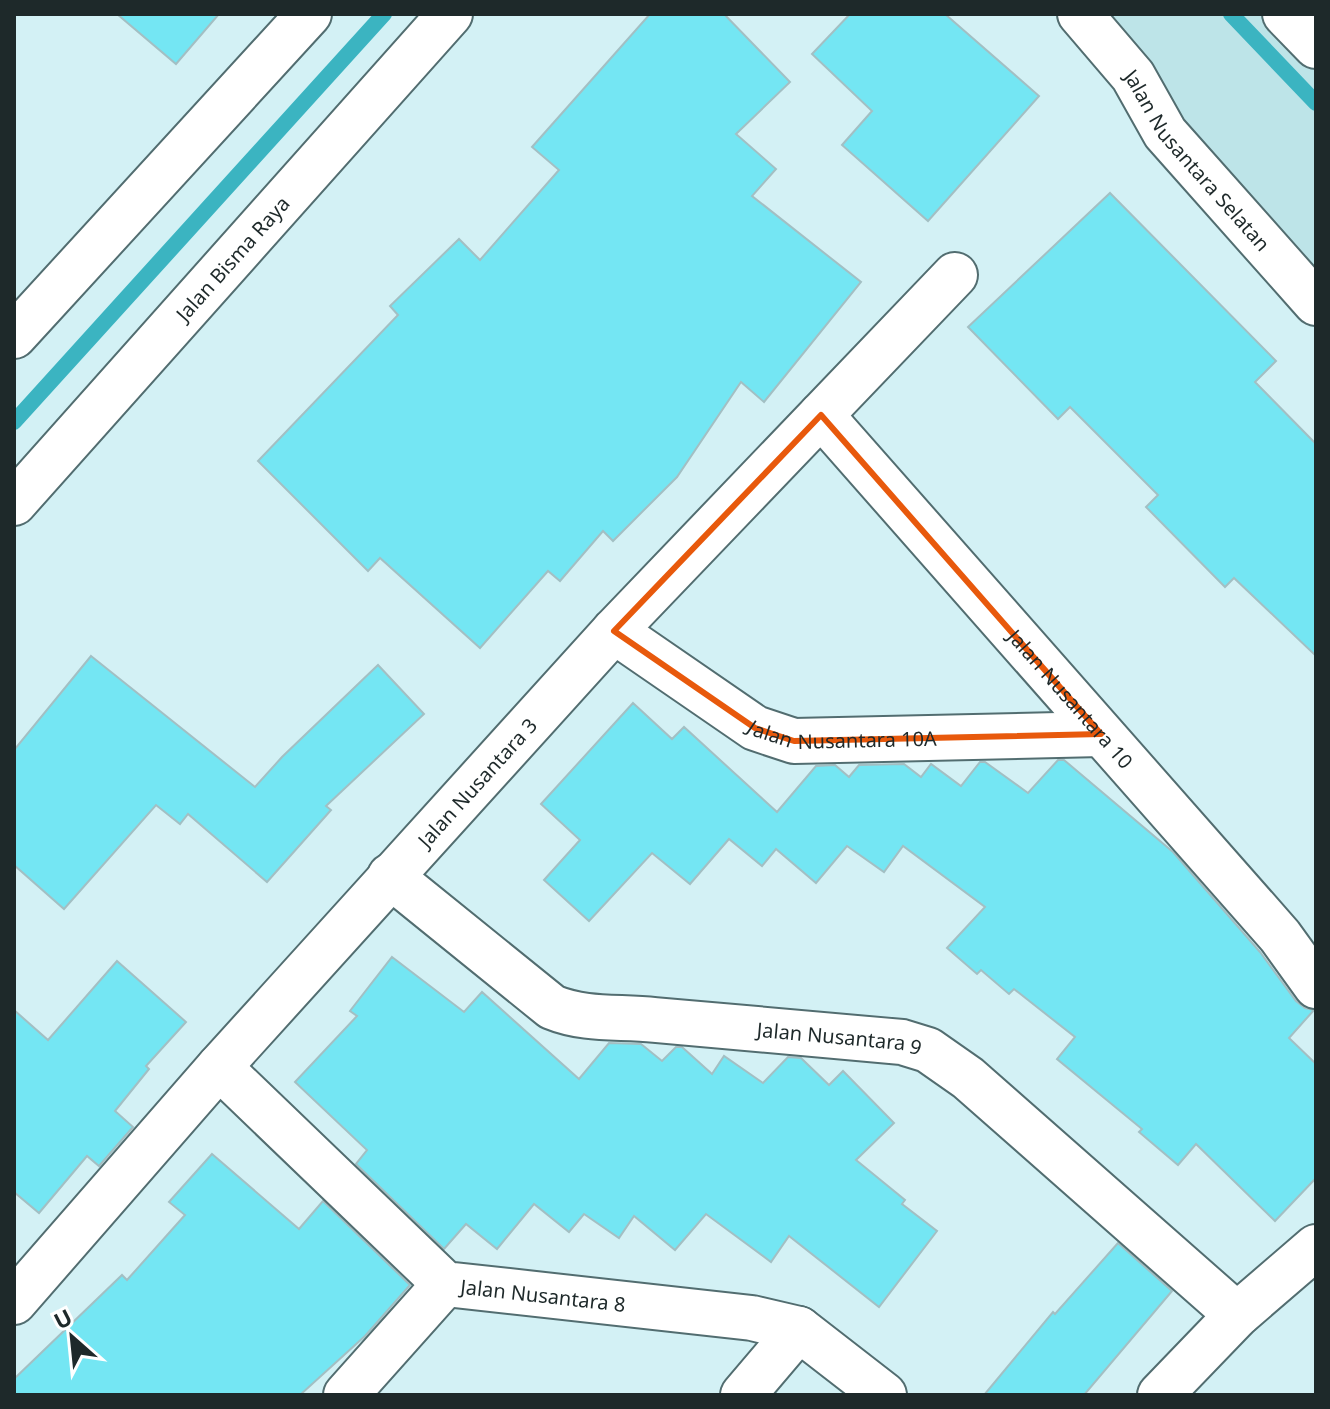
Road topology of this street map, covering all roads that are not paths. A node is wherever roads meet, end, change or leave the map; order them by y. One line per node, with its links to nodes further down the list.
1 (309, 14): 8 (street)
2 (450, 14): 10 (street, Jalan Bisma Raya)
3 (1080, 14): 7 (street, Jalan Nusantara Selatan)
4 (1285, 14): 5 (street)
5 (1316, 46)
6 (955, 275): 9 (street, Jalan Nusantara 3)
7 (1316, 303)
8 (14, 336)
9 (821, 415): 11 (street, Jalan Nusantara 3); 12 (street, Jalan Nusantara 10)
10 (14, 503)
11 (614, 631): 12 (street, Jalan Nusantara 10A); 13 (street, Jalan Nusantara 3)
12 (1101, 734): 14 (street, Jalan Nusantara 10)
13 (390, 876): 15 (street, Jalan Nusantara 3); 19 (street, Jalan Nusantara 9)
14 (1316, 986)
15 (219, 1067): 17 (street, Jalan Nusantara 8); 18 (street, Jalan Nusantara 3)
16 (1316, 1247): 19 (street)
17 (445, 1284): 20 (street, Jalan Nusantara 8); 21 (street)
18 (14, 1302)
19 (1237, 1315): 24 (street)
20 (799, 1329): 22 (street); 23 (street, Jalan Nusantara 8)
21 (346, 1395)
22 (743, 1395)
23 (884, 1395)
24 (1160, 1395)

